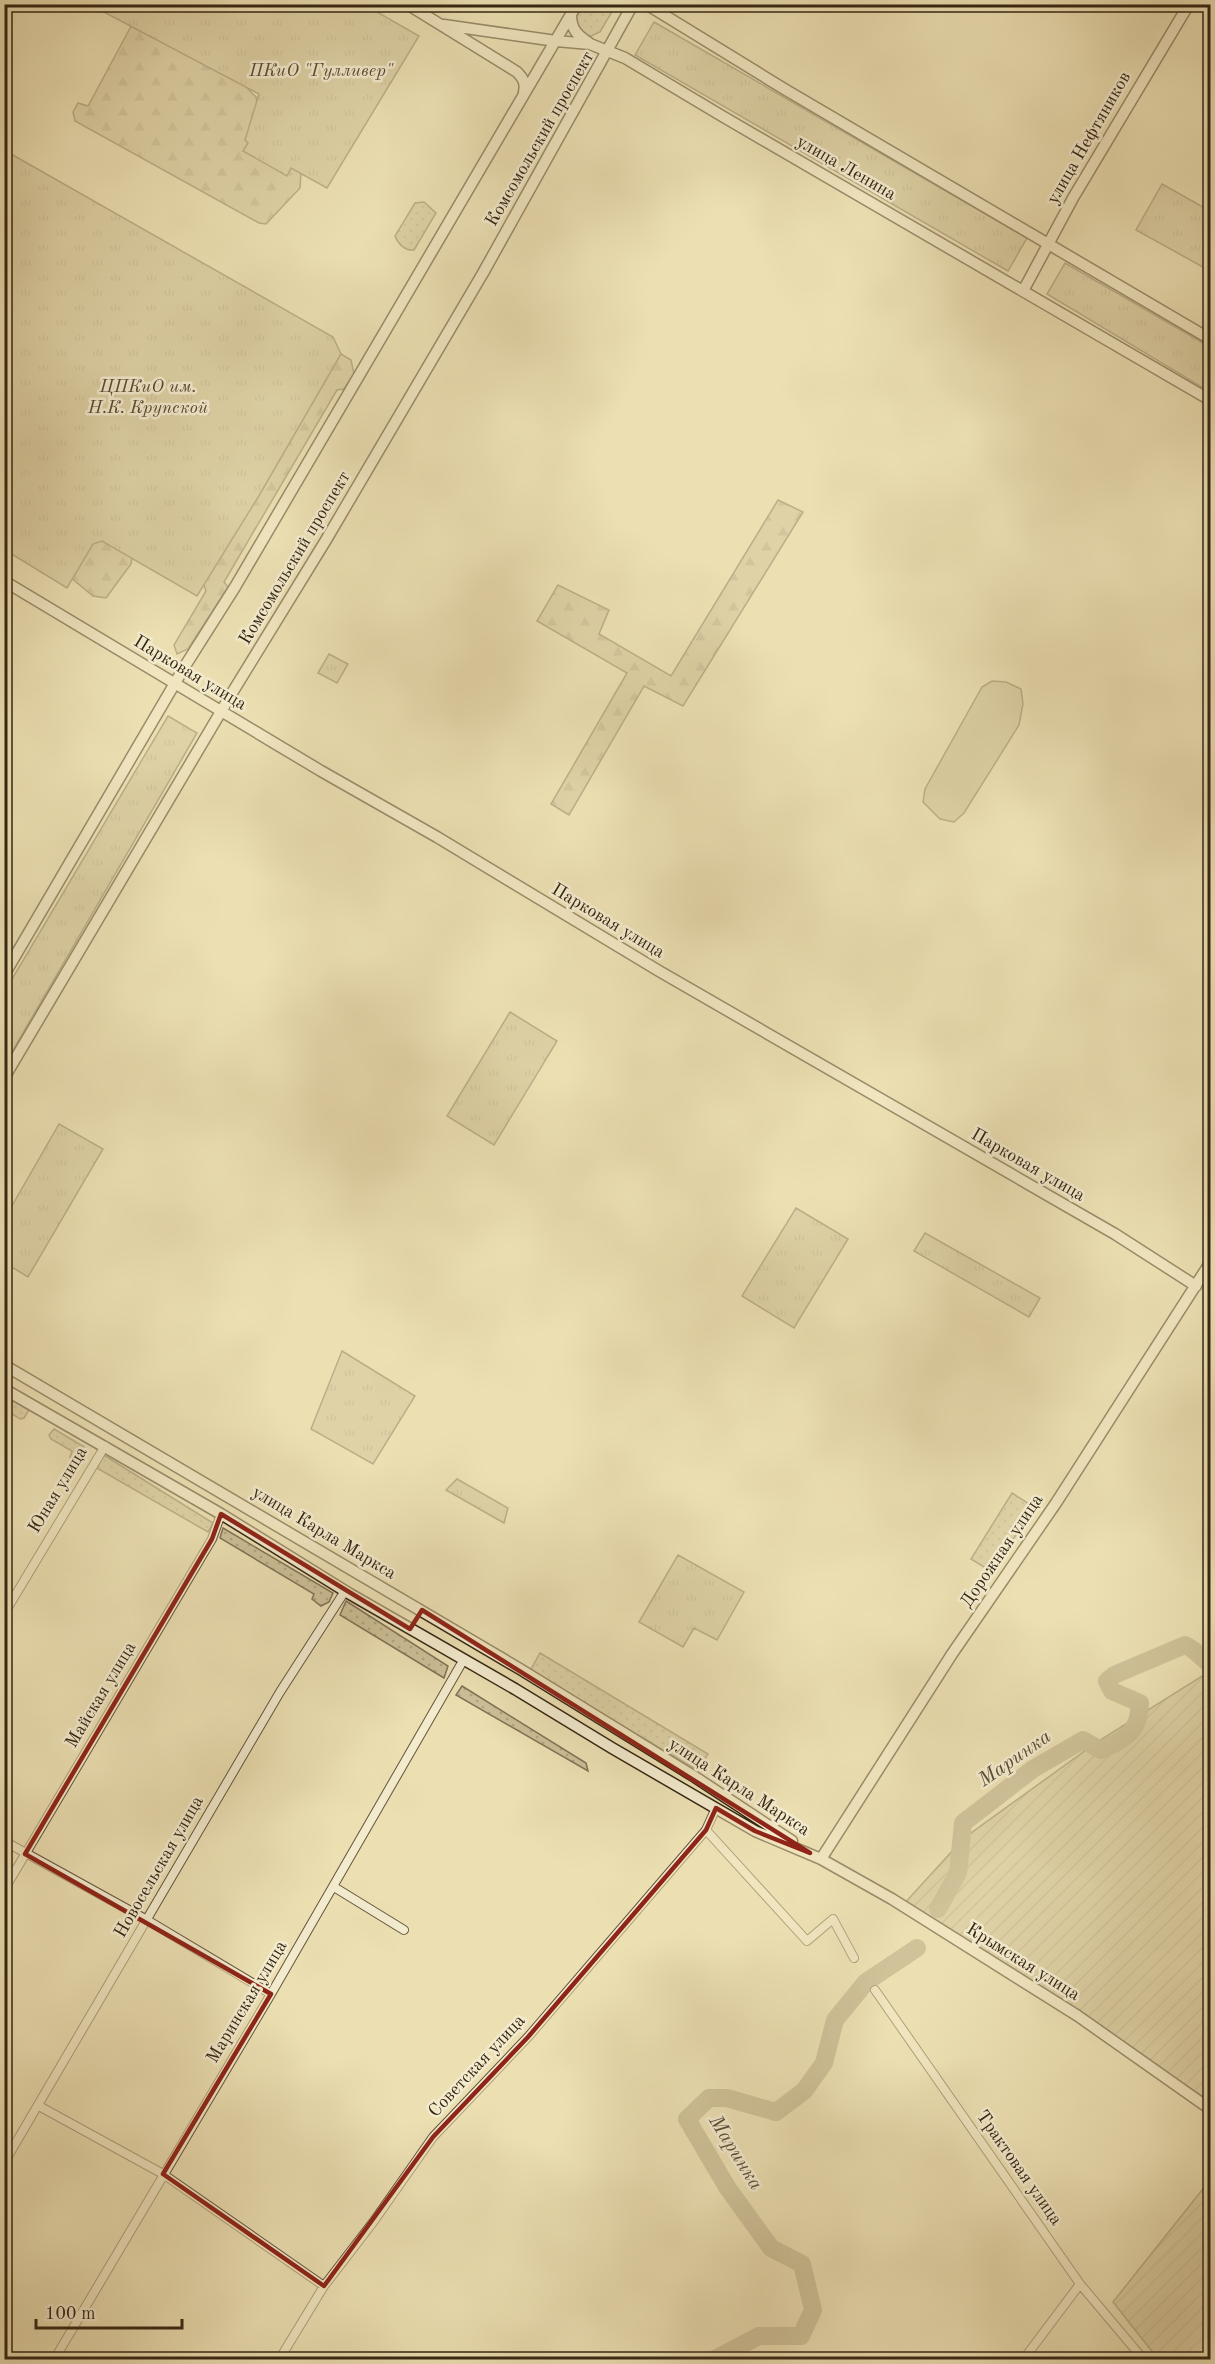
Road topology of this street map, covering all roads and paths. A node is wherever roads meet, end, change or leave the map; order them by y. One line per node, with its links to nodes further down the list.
1 (407, 4): 6 (main road, улица Ленина)
2 (633, 4): 9 (main road, Комсомольский проспект)
3 (646, 4): 11 (main road, улица Ленина)
4 (1189, 4): 11 (main road, улица Нефтяников)
5 (574, 10): 7 (main road, Комсомольский проспект); 8 (main road)
6 (444, 25): 7 (main road, улица Ленина); 10 (main road, улица Ленина)
7 (556, 41): 8 (main road, улица Ленина); 10 (main road, Комсомольский проспект)
8 (590, 44): 9 (main road, улица Ленина)
9 (608, 51): 12 (main road, улица Ленина); 17 (main road, Комсомольский проспект)
10 (524, 92): 16 (main road, Комсомольский проспект)
11 (1047, 244): 12 (main road, улица Нефтяников); 13 (main road, улица Ленина)
12 (1023, 291): 14 (main road, улица Ленина)
13 (1210, 339)
14 (1210, 400)
15 (4, 581): 16 (main road, Парковая улица)
16 (175, 683): 17 (main road, Парковая улица); 18 (main road, Комсомольский проспект)
17 (221, 711): 19 (main road, Комсомольский проспект); 21 (main road, Парковая улица)
18 (4, 975)
19 (4, 1078)
20 (1210, 1263): 21 (main road, Дорожная улица)
21 (1196, 1286): 36 (main road, Дорожная улица)
22 (4, 1365): 27 (main road, улица Карла Маркса)
23 (4, 1389): 24 (main road, улица Карла Маркса)
24 (105, 1446): 25 (main road, улица Карла Маркса); 28 (street, Юная улица)
25 (221, 1514): 26 (main road, улица Карла Маркса); 35 (street, Майская улица)
26 (345, 1590): 29 (main road, улица Карла Маркса); 39 (street, Новосельская улица)
27 (422, 1610): 29 (main road); 34 (main road, улица Карла Маркса)
28 (4, 1614)
29 (410, 1629): 30 (main road, улица Карла Маркса)
30 (464, 1659): 31 (main road, улица Карла Маркса); 37 (street, Маринская улица)
31 (716, 1808): 32 (street, Советская улица); 34 (main road, улица Карла Маркса)
32 (706, 1830): 41 (street); 49 (street, Советская улица)
33 (4, 1841): 35 (street)
34 (810, 1853): 36 (main road, Крымская улица)
35 (25, 1854): 38 (street, Майская улица); 39 (street)
36 (821, 1859): 45 (main road, Крымская улица)
37 (334, 1887): 40 (street); 43 (street, Маринская улица)
38 (4, 1890)
39 (147, 1920): 43 (street); 44 (street, Новосельская улица)
40 (404, 1930)
41 (854, 1958)
42 (875, 1990): 48 (street, Трактовая улица)
43 (271, 1994): 47 (street, Маринская улица)
44 (39, 2106): 46 (street, Новосельская улица); 47 (street)
45 (1210, 2109)
46 (4, 2163)
47 (163, 2174): 49 (street); 50 (street, Маринская улица)
48 (1080, 2284): 52 (street); 53 (street, Трактовая улица)
49 (324, 2286): 51 (street, Советская улица)
50 (54, 2360)
51 (279, 2360)
52 (1023, 2360)
53 (1144, 2360)

